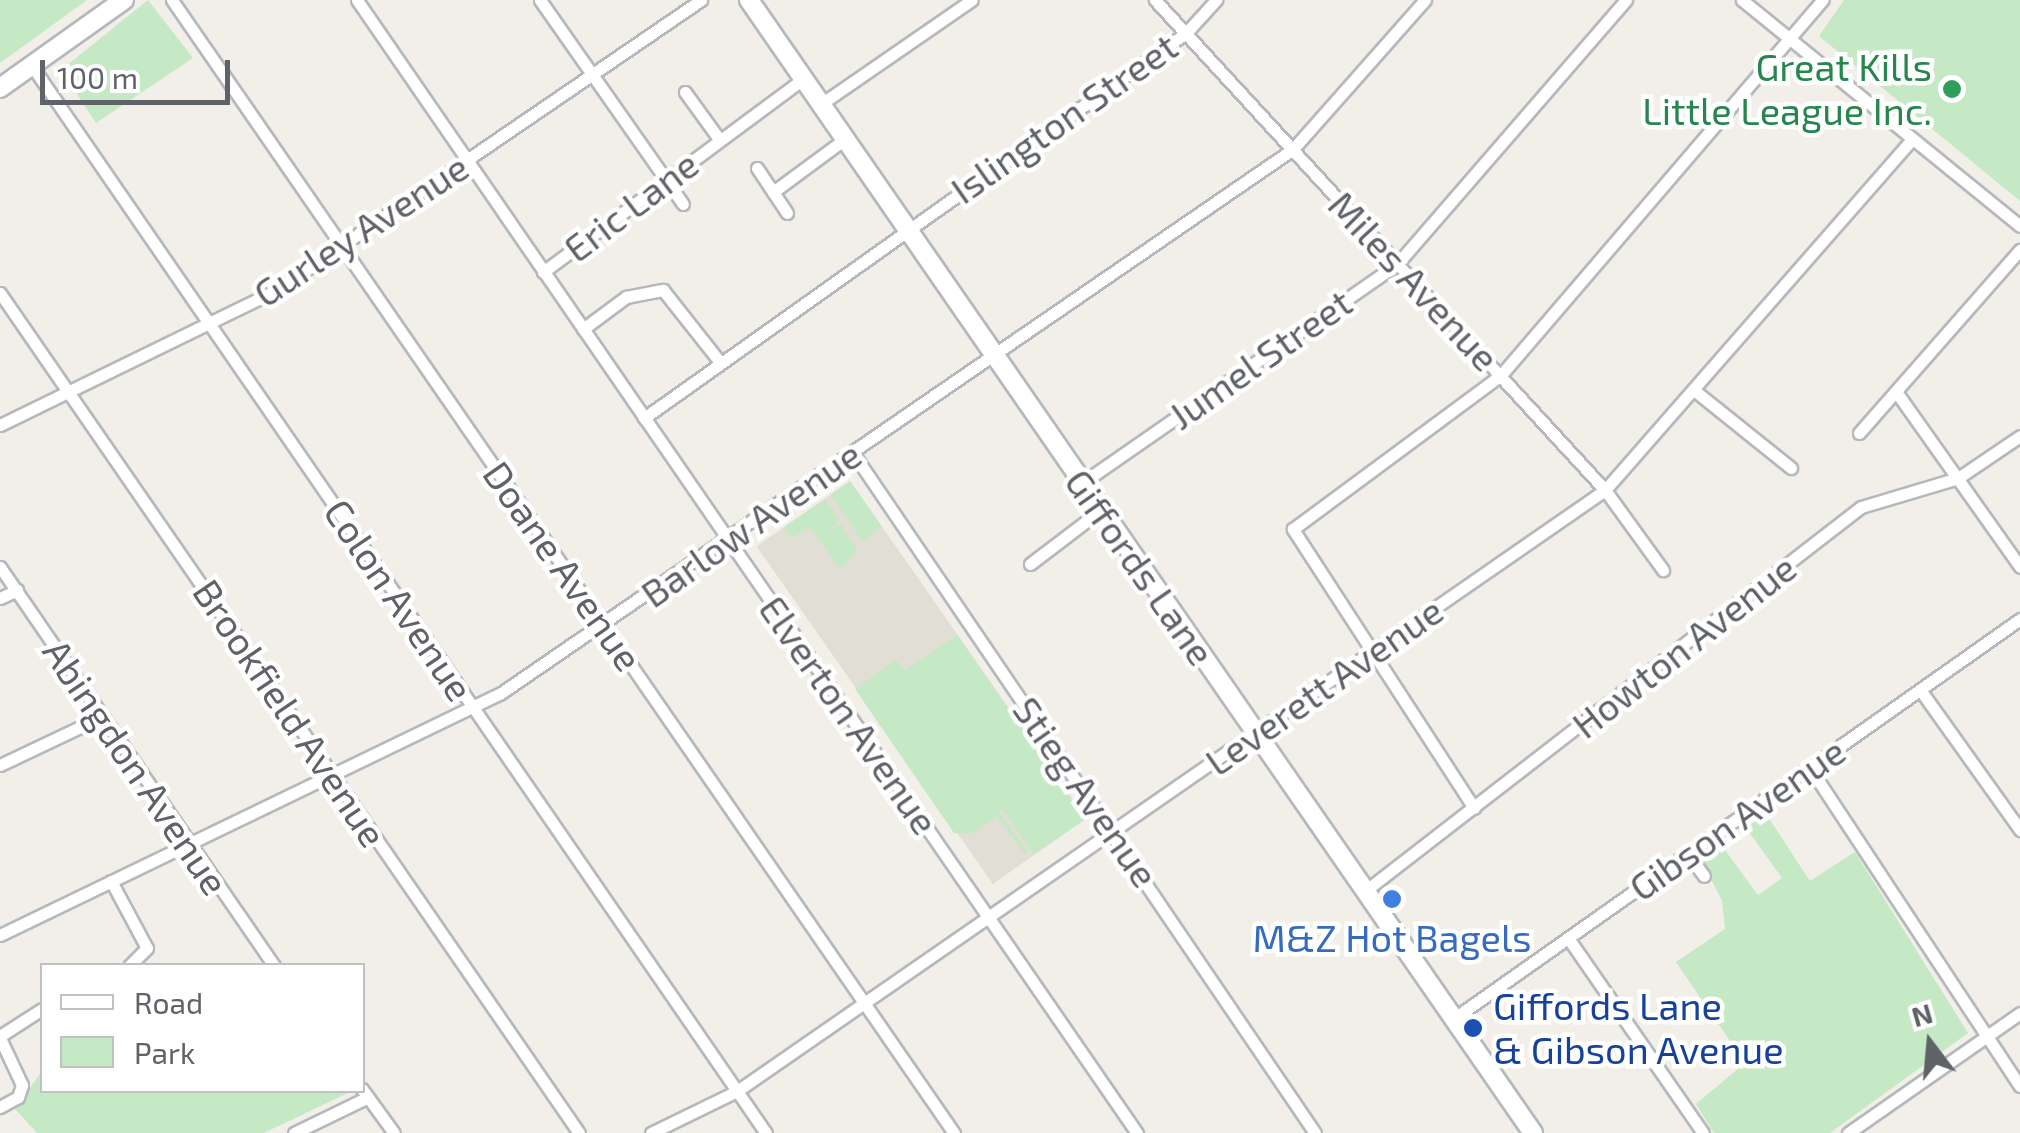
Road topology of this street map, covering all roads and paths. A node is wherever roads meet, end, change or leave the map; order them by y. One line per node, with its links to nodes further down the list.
1 (124, 0): 16 (street)
2 (172, 0): 34 (street, Doane Avenue)
3 (357, 0): 26 (street, Elverton Avenue)
4 (540, 0): 17 (street)
5 (701, 0): 17 (street, Gurley Avenue)
6 (749, 0): 18 (street, Giffords Lane)
7 (972, 0): 21 (street)
8 (1155, 0): 14 (street, Miles Avenue)
9 (1216, 0): 14 (street, Islington Street)
10 (1425, 0): 25 (street, Barlow Avenue)
11 (1626, 0): 36 (street, Jumel Street)
12 (1742, 0): 15 (street)
13 (1822, 0): 15 (street)
14 (1186, 33): 25 (street, Miles Avenue); 33 (street, Islington Street)
15 (1793, 40): 23 (street); 43 (street)
16 (32, 66): 19 (street); 39 (street, Colon Avenue)
17 (592, 75): 26 (street, Gurley Avenue); 28 (street)
18 (803, 79): 21 (street, Giffords Lane); 24 (street, Eric Lane)
19 (0, 88)
20 (684, 92): 24 (street, Eric Lane)
21 (821, 104): 22 (street, Giffords Lane)
22 (845, 139): 29 (street); 33 (street, Giffords Lane)
23 (1912, 139): 32 (street); 44 (street, Leverett Avenue)
24 (718, 140): 28 (street, Eric Lane)
25 (1293, 149): 36 (street, Miles Avenue); 41 (street, Barlow Avenue)
26 (468, 159): 34 (street, Gurley Avenue); 37 (street, Elverton Avenue)
27 (757, 168): 29 (street)
28 (666, 180): 30 (street); 37 (street, Eric Lane)
29 (773, 192): 31 (street)
30 (682, 204)
31 (786, 212)
32 (2020, 226)
33 (906, 228): 41 (street, Giffords Lane); 42 (street, Islington Street)
34 (342, 247): 39 (street, Gurley Avenue); 65 (street, Doane Avenue)
35 (2020, 250): 46 (street)
36 (1398, 263): 43 (street, Miles Avenue); 54 (street, Jumel Street)
37 (543, 272): 40 (street, Elverton Avenue)
38 (0, 293): 45 (street, Brookfield Avenue)
39 (210, 325): 45 (street, Gurley Avenue); 68 (street, Colon Avenue)
40 (583, 328): 42 (street); 47 (street, Elverton Avenue)
41 (994, 356): 51 (street, Barlow Avenue); 54 (street, Giffords Lane)
42 (719, 361): 47 (street, Islington Street)
43 (1502, 375): 55 (street, Miles Avenue); 66 (street)
44 (1695, 391): 52 (street); 55 (street, Leverett Avenue)
45 (70, 392): 48 (street, Gurley Avenue); 73 (street, Brookfield Avenue)
46 (1897, 393): 49 (street); 53 (street)
47 (644, 418): 57 (street, Elverton Avenue)
48 (0, 424)
49 (1860, 432)
50 (2020, 436): 53 (street, Howton Avenue)
51 (853, 454): 57 (street, Barlow Avenue); 76 (street, Stieg Avenue)
52 (1790, 468)
53 (1958, 478): 60 (street); 74 (street, Howton Avenue)
54 (1082, 483): 56 (street, Giffords Lane)
55 (1605, 490): 61 (street, Miles Avenue); 66 (street, Leverett Avenue)
56 (1101, 510): 58 (street); 70 (street, Giffords Lane)
57 (728, 539): 65 (street, Barlow Avenue); 82 (street, Elverton Avenue)
58 (1030, 564)
59 (0, 567): 62 (street, Abingdon Avenue)
60 (2020, 567)
61 (1662, 570)
62 (16, 590): 63 (street); 69 (street, Abingdon Avenue)
63 (0, 598)
64 (2020, 619): 67 (street, Gibson Avenue)
65 (604, 625): 68 (street, Barlow Avenue); 87 (street, Doane Avenue)
66 (1370, 654): 70 (street, Leverett Avenue); 74 (street)
67 (1921, 690): 72 (street, Gibson Avenue); 75 (street)
68 (473, 708): 73 (street, Barlow Avenue); 94 (street, Colon Avenue)
69 (101, 717): 71 (street); 77 (street, Abingdon Avenue)
70 (1256, 734): 76 (street, Leverett Avenue); 81 (street, Giffords Lane)
71 (0, 765)
72 (1810, 768): 78 (street, Gibson Avenue); 92 (street)
73 (332, 775): 77 (street, Barlow Avenue); 101 (street, Brookfield Avenue)
74 (1474, 808): 81 (street, Howton Avenue)
75 (2020, 830)
76 (1114, 832): 82 (street, Leverett Avenue); 106 (street, Stieg Avenue)
77 (189, 844): 80 (street, Barlow Avenue); 86 (street, Abingdon Avenue)
78 (1688, 854): 79 (street); 84 (street, Gibson Avenue)
79 (1704, 876)
80 (111, 882): 83 (street, Barlow Avenue); 85 (street)
81 (1366, 892): 90 (street, Giffords Lane)
82 (989, 918): 87 (street, Leverett Avenue); 105 (street, Elverton Avenue)
83 (0, 935)
84 (1568, 938): 90 (street, Gibson Avenue); 107 (street)
85 (132, 963)
86 (272, 963)
87 (864, 1004): 94 (street, Leverett Avenue); 104 (street, Doane Avenue)
88 (40, 1009): 91 (street)
89 (2020, 1013): 92 (street)
90 (1454, 1018): 98 (street, Giffords Lane)
91 (0, 1037): 96 (street)
92 (1985, 1038): 93 (street); 97 (street)
93 (2020, 1086)
94 (737, 1091): 102 (street, Leverett Avenue); 103 (street, Colon Avenue)
95 (366, 1093): 99 (street); 100 (street)
96 (0, 1107)
97 (1870, 1119): 108 (street); 109 (street)
98 (1523, 1130)
99 (294, 1133)
100 (394, 1133)
101 (579, 1133)
102 (651, 1133)
103 (766, 1133)
104 (954, 1133)
105 (1137, 1133)
106 (1315, 1133)
107 (1704, 1133)
108 (1848, 1133)
109 (1880, 1133)

